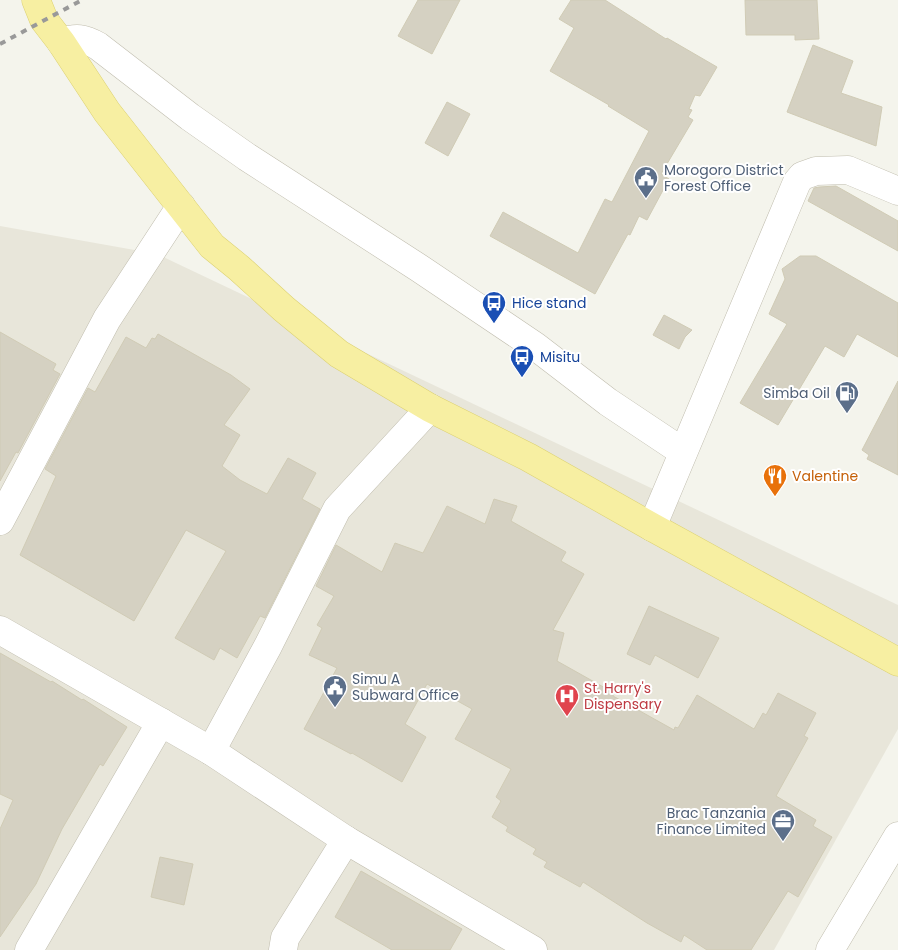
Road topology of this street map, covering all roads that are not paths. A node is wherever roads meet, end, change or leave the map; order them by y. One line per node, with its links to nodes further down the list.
1 (36, 0): 2 (main road)
2 (60, 42): 4 (main road); 6 (street)
3 (898, 192): 6 (street)
4 (181, 206): 5 (main road); 7 (street)
5 (430, 408): 8 (main road); 12 (street)
6 (683, 452): 8 (street)
7 (0, 521)
8 (652, 526): 10 (main road)
9 (0, 630): 11 (street)
10 (898, 662)
11 (161, 722): 12 (street); 16 (street)
12 (211, 751): 14 (street)
13 (898, 836): 18 (street)
14 (346, 840): 15 (street); 17 (street)
15 (527, 949)
16 (29, 950)
17 (283, 950)
18 (830, 950)

